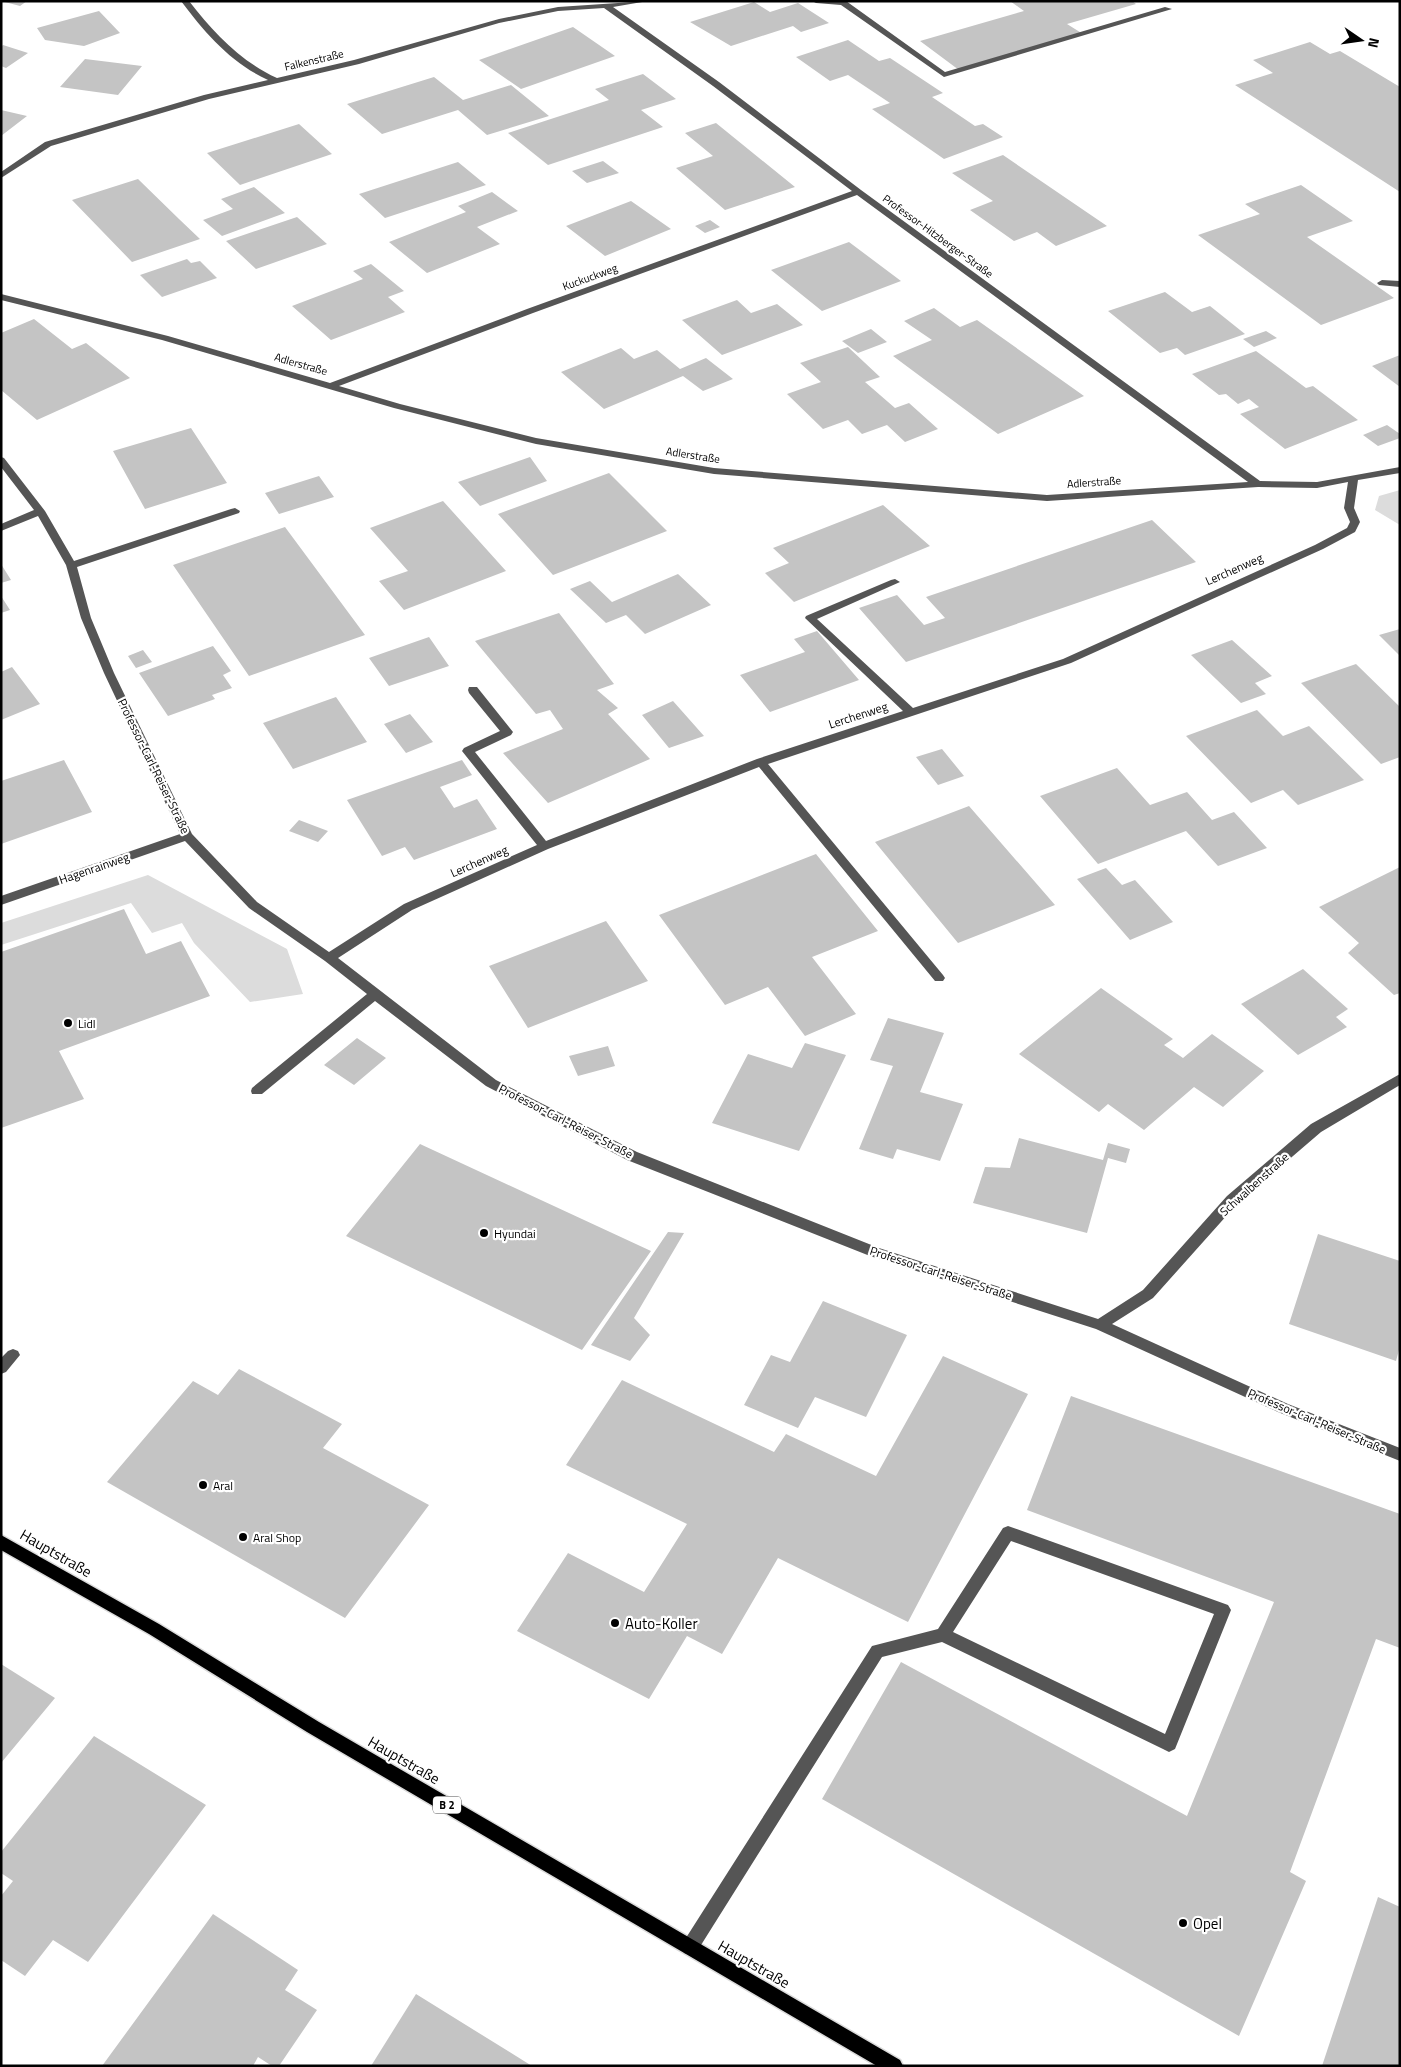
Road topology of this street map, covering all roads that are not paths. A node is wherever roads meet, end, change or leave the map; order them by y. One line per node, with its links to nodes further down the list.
1 (185, 1): 7 (street)
2 (644, 1): 5 (street, Falkenstraße)
3 (816, 1): 4 (street)
4 (821, 2): 6 (street)
5 (606, 6): 7 (street, Falkenstraße); 9 (street, Professor-Hitzberger-Straße)
6 (1168, 9)
7 (276, 81): 8 (street, Falkenstraße)
8 (3, 174)
9 (858, 192): 13 (street, Kuckuckweg); 17 (street, Professor-Hitzberger-Straße)
10 (1382, 283): 11 (street)
11 (1400, 284)
12 (1, 297): 13 (street, Adlerstraße)
13 (331, 386): 17 (street, Adlerstraße)
14 (1, 460): 18 (street, Professor-Carl-Reiser-Straße)
15 (1400, 470): 16 (street, Adlerstraße)
16 (1354, 478): 17 (street, Adlerstraße); 24 (street, Lerchenweg)
17 (1258, 484)
18 (40, 511): 20 (street); 21 (street, Professor-Carl-Reiser-Straße)
19 (235, 511): 21 (street)
20 (1, 528)
21 (71, 564): 26 (street, Professor-Carl-Reiser-Straße)
22 (895, 582): 24 (street)
23 (473, 690): 27 (street)
24 (911, 712): 25 (street, Lerchenweg)
25 (761, 762): 27 (street, Lerchenweg); 30 (street)
26 (187, 836): 28 (street, Hagenrainweg); 29 (street, Professor-Carl-Reiser-Straße)
27 (544, 846): 29 (street, Lerchenweg)
28 (1, 901)
29 (329, 958): 31 (street, Professor-Carl-Reiser-Straße)
30 (939, 978)
31 (375, 994): 33 (street); 34 (street, Professor-Carl-Reiser-Straße)
32 (1400, 1079): 34 (street, Schwalbenstraße)
33 (257, 1091)
34 (1100, 1325): 37 (street, Professor-Carl-Reiser-Straße)
35 (14, 1355): 36 (street)
36 (1, 1368)
37 (1400, 1455)
38 (1, 1542): 40 (main road, Hauptstraße / B 2)
39 (943, 1636): 39 (street); 40 (street)
40 (690, 1947): 41 (main road, Hauptstraße / B 2)
41 (894, 2066)

